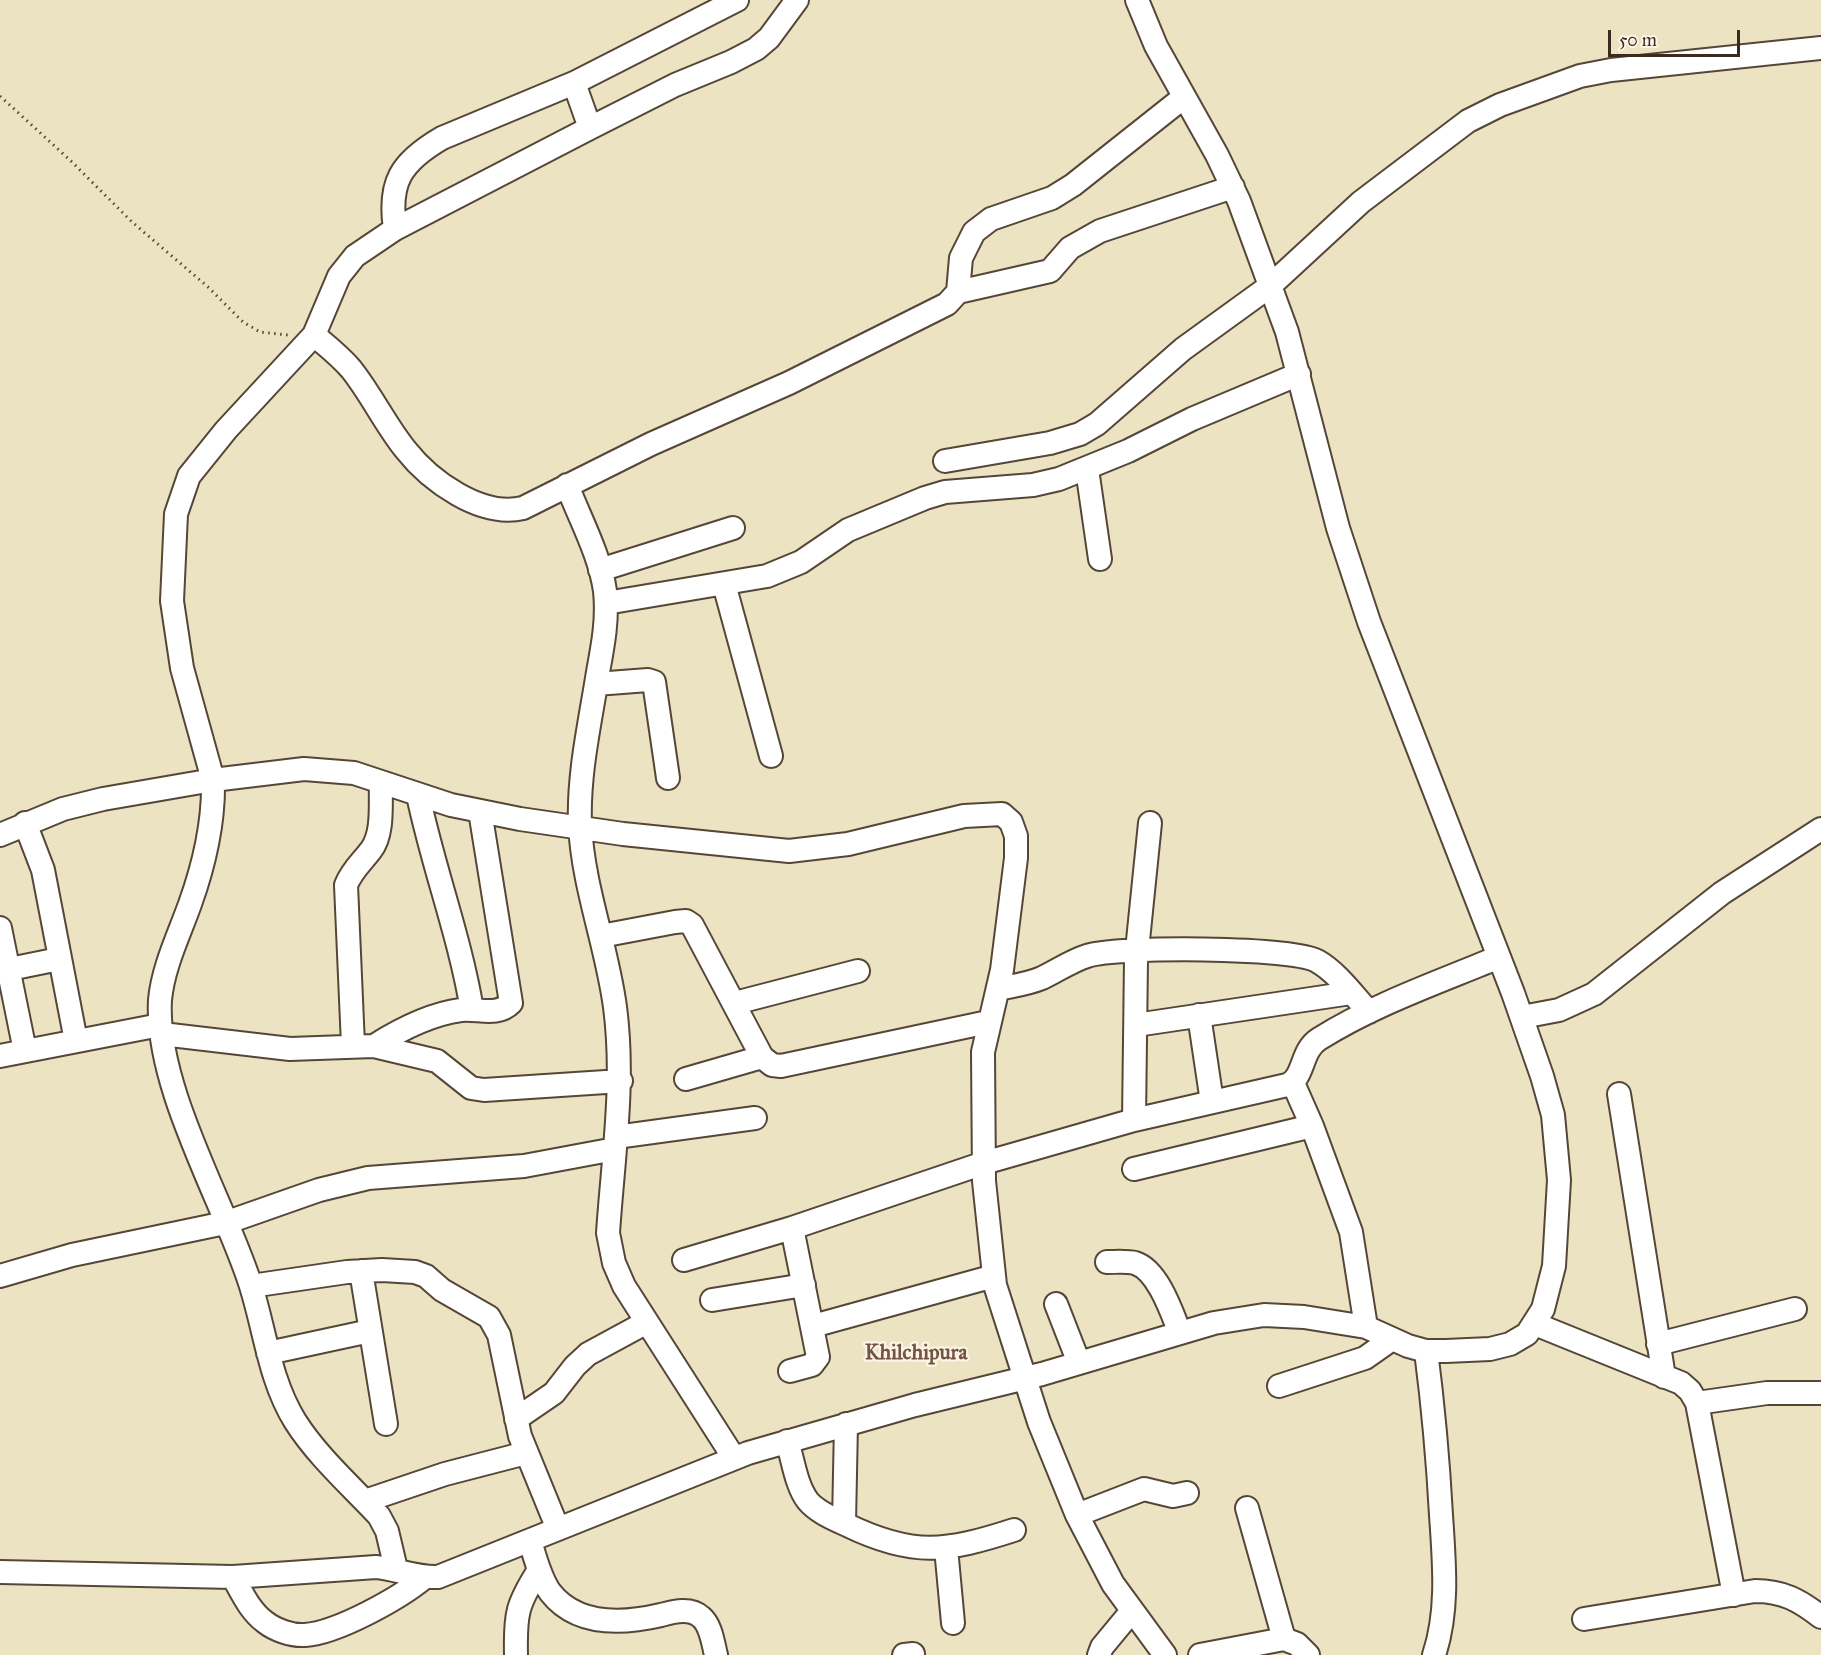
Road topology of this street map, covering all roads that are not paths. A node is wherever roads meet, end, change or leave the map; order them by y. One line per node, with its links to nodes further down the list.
1 (737, 0): 5 (street)
2 (1137, 0): 6 (street)
3 (787, 4): 7 (street)
4 (1821, 48): 10 (street)
5 (574, 83): 7 (street); 9 (street)
6 (1184, 97): 8 (street); 11 (street)
7 (590, 128): 9 (street)
8 (1233, 187): 10 (street); 11 (street)
9 (395, 229): 12 (street)
10 (1270, 286): 13 (street); 14 (street)
11 (958, 292): 16 (street)
12 (314, 335): 16 (street); 25 (street)
13 (1299, 374): 15 (street); 37 (street)
14 (945, 461)
15 (1087, 469): 18 (street); 20 (street)
16 (567, 485): 19 (street)
17 (733, 528): 19 (street)
18 (1100, 559)
19 (600, 570): 21 (street)
20 (724, 584): 21 (street); 23 (street)
21 (606, 603): 22 (street)
22 (596, 684): 24 (street); 31 (street)
23 (771, 756)
24 (668, 778)
25 (213, 780): 26 (street); 29 (street); 50 (street)
26 (381, 783): 27 (street); 52 (street)
27 (418, 795): 28 (street); 44 (street)
28 (480, 811): 31 (street); 44 (street)
29 (25, 823): 33 (street); 38 (street)
30 (1150, 823): 36 (street)
31 (580, 828): 35 (street); 41 (street)
32 (1821, 830): 47 (street)
33 (0, 835)
34 (0, 928): 39 (street)
35 (601, 936): 43 (street); 57 (street)
36 (1137, 950): 41 (street); 42 (street); 49 (street)
37 (1499, 957): 45 (street); 47 (street)
38 (59, 959): 39 (street); 51 (street)
39 (5, 970): 53 (street)
40 (858, 971): 43 (street)
41 (998, 989): 48 (street)
42 (1351, 993): 45 (street); 46 (street)
43 (735, 1003): 55 (street)
44 (472, 1010): 52 (street)
45 (1369, 1012): 58 (street)
46 (1199, 1015): 49 (street); 60 (street)
47 (1522, 1017): 80 (street)
48 (988, 1022): 55 (street); 65 (street)
49 (1136, 1025): 62 (street)
50 (161, 1030): 51 (street); 52 (street); 67 (street)
51 (76, 1041): 53 (street)
52 (364, 1046): 57 (street)
53 (25, 1051): 54 (street)
54 (0, 1056)
55 (762, 1057): 56 (street)
56 (686, 1079)
57 (621, 1081): 64 (street)
58 (1293, 1083): 60 (street); 63 (street)
59 (1619, 1094): 86 (street)
60 (1212, 1102): 62 (street)
61 (755, 1118): 64 (street)
62 (1134, 1120): 65 (street)
63 (1312, 1126): 66 (street); 82 (street)
64 (615, 1143): 67 (street); 79 (street)
65 (984, 1163): 68 (street); 73 (street)
66 (1134, 1169)
67 (225, 1223): 72 (street); 74 (street)
68 (792, 1228): 69 (street); 75 (street)
69 (684, 1260)
70 (1107, 1262): 84 (street)
71 (361, 1271): 74 (street); 83 (street); 96 (street)
72 (0, 1276)
73 (994, 1276): 81 (street); 92 (street)
74 (251, 1286): 88 (street)
75 (804, 1286): 76 (street); 81 (street)
76 (712, 1299)
77 (1056, 1304): 89 (street)
78 (1795, 1309): 86 (street)
79 (647, 1322): 96 (street); 101 (street)
80 (1535, 1324): 87 (street); 91 (street)
81 (813, 1326): 90 (street)
82 (1366, 1327): 84 (street); 85 (street)
83 (370, 1331): 88 (street); 97 (street)
84 (1180, 1333): 89 (street)
85 (1392, 1339): 87 (street); 93 (street)
86 (1659, 1344): 91 (street)
87 (1426, 1351): 129 (street)
88 (268, 1353): 103 (street)
89 (1079, 1363): 92 (street)
90 (790, 1371)
91 (1664, 1377): 95 (street)
92 (1024, 1379): 98 (street); 105 (street)
93 (1279, 1386)
94 (1821, 1393): 95 (street)
95 (1697, 1403): 116 (street)
96 (516, 1419): 100 (street)
97 (386, 1424)
98 (846, 1424): 99 (street); 106 (street)
99 (787, 1441): 101 (street); 106 (street)
100 (526, 1453): 103 (street); 107 (street)
101 (734, 1458): 107 (street)
102 (1187, 1493): 105 (street)
103 (364, 1501): 111 (street)
104 (1247, 1508): 121 (street)
105 (1077, 1515): 117 (street)
106 (844, 1523): 110 (street)
107 (558, 1529): 109 (street)
108 (1014, 1530): 110 (street)
109 (530, 1541): 112 (street); 115 (street)
110 (946, 1548): 120 (street)
111 (396, 1569): 114 (street); 115 (street)
112 (539, 1570): 123 (street); 124 (street)
113 (0, 1572): 114 (street)
114 (233, 1577): 122 (street)
115 (425, 1577): 122 (street)
116 (1734, 1594): 118 (street); 119 (street)
117 (1131, 1612): 125 (street); 126 (street)
118 (1821, 1617)
119 (1584, 1619)
120 (953, 1623)
121 (1284, 1639): 127 (street); 128 (street)
122 (309, 1645)
123 (516, 1655)
124 (716, 1655)
125 (1099, 1655)
126 (1165, 1655)
127 (1200, 1655)
128 (1308, 1655)
129 (1434, 1655)

